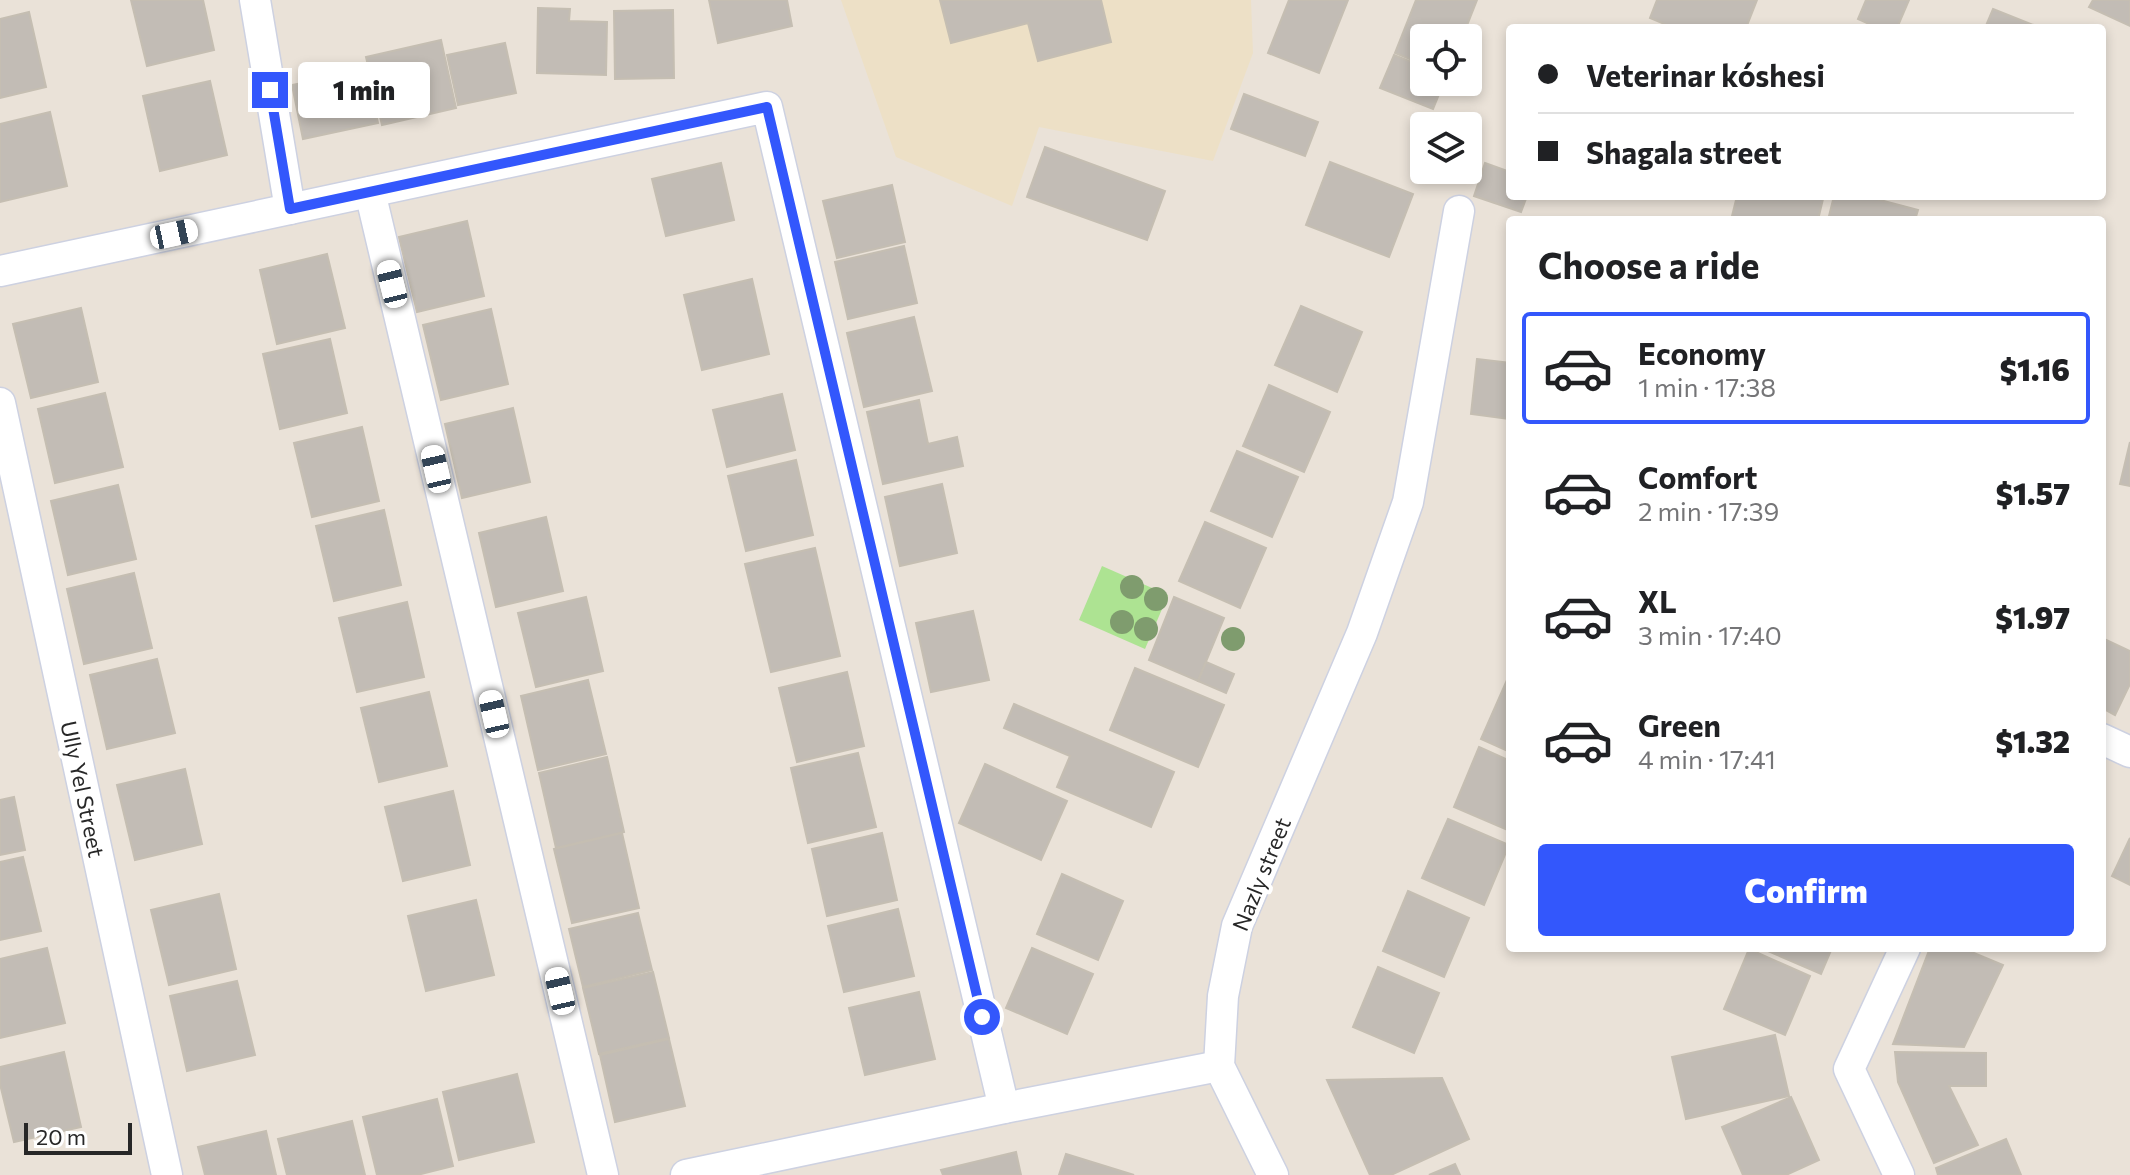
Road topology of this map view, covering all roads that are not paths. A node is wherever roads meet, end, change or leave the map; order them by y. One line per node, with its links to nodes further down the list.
1 (255, 0): 3 (street)
2 (370, 192): 3 (street); 11 (street); 13 (street)
3 (290, 209): 5 (street)
4 (1459, 211): 10 (street, Nazly street)
5 (0, 271)
6 (0, 403): 12 (street, Ully Yel Street)
7 (2106, 741): 8 (street)
8 (2130, 752)
9 (1903, 952): 16 (street)
10 (1219, 1066): 11 (street); 15 (street)
11 (1004, 1108): 14 (street)
12 (167, 1175)
13 (603, 1175)
14 (686, 1175)
15 (1273, 1175)
16 (1899, 1175)

